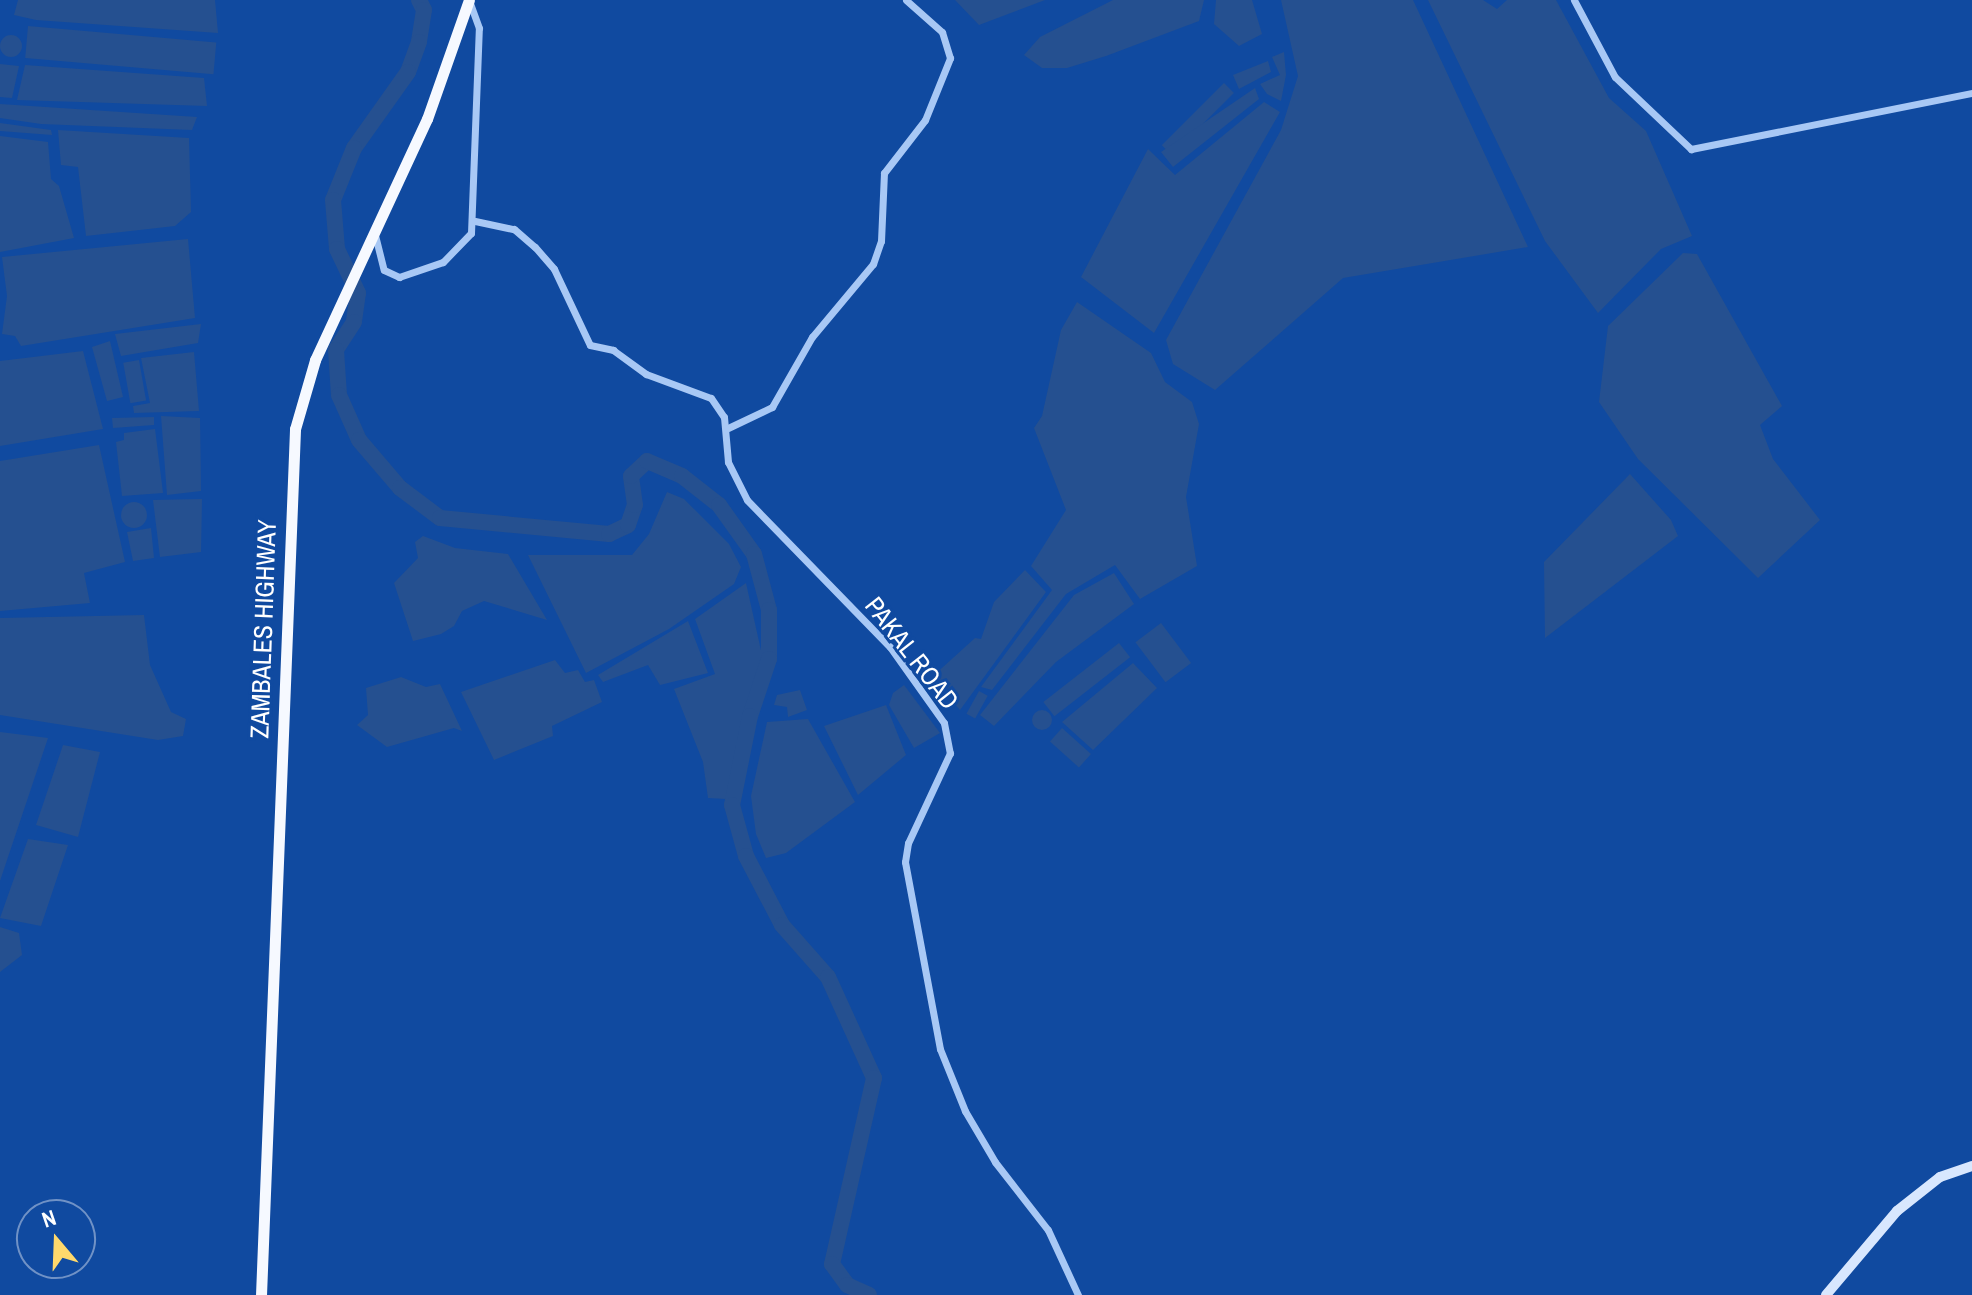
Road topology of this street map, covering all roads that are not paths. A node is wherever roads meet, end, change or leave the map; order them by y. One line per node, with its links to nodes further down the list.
1 (469, 0): 5 (street); 6 (main road, ZAMBALES HIGHWAY)
2 (906, 0): 7 (street)
3 (1574, 0): 4 (street)
4 (1972, 93)
5 (475, 221): 6 (street); 7 (street, PAKAL ROAD)
6 (374, 229): 9 (main road, ZAMBALES HIGHWAY)
7 (728, 428): 10 (street, PAKAL ROAD)
8 (1972, 1166): 11 (street)
9 (261, 1295)
10 (1078, 1295)
11 (1826, 1295)

